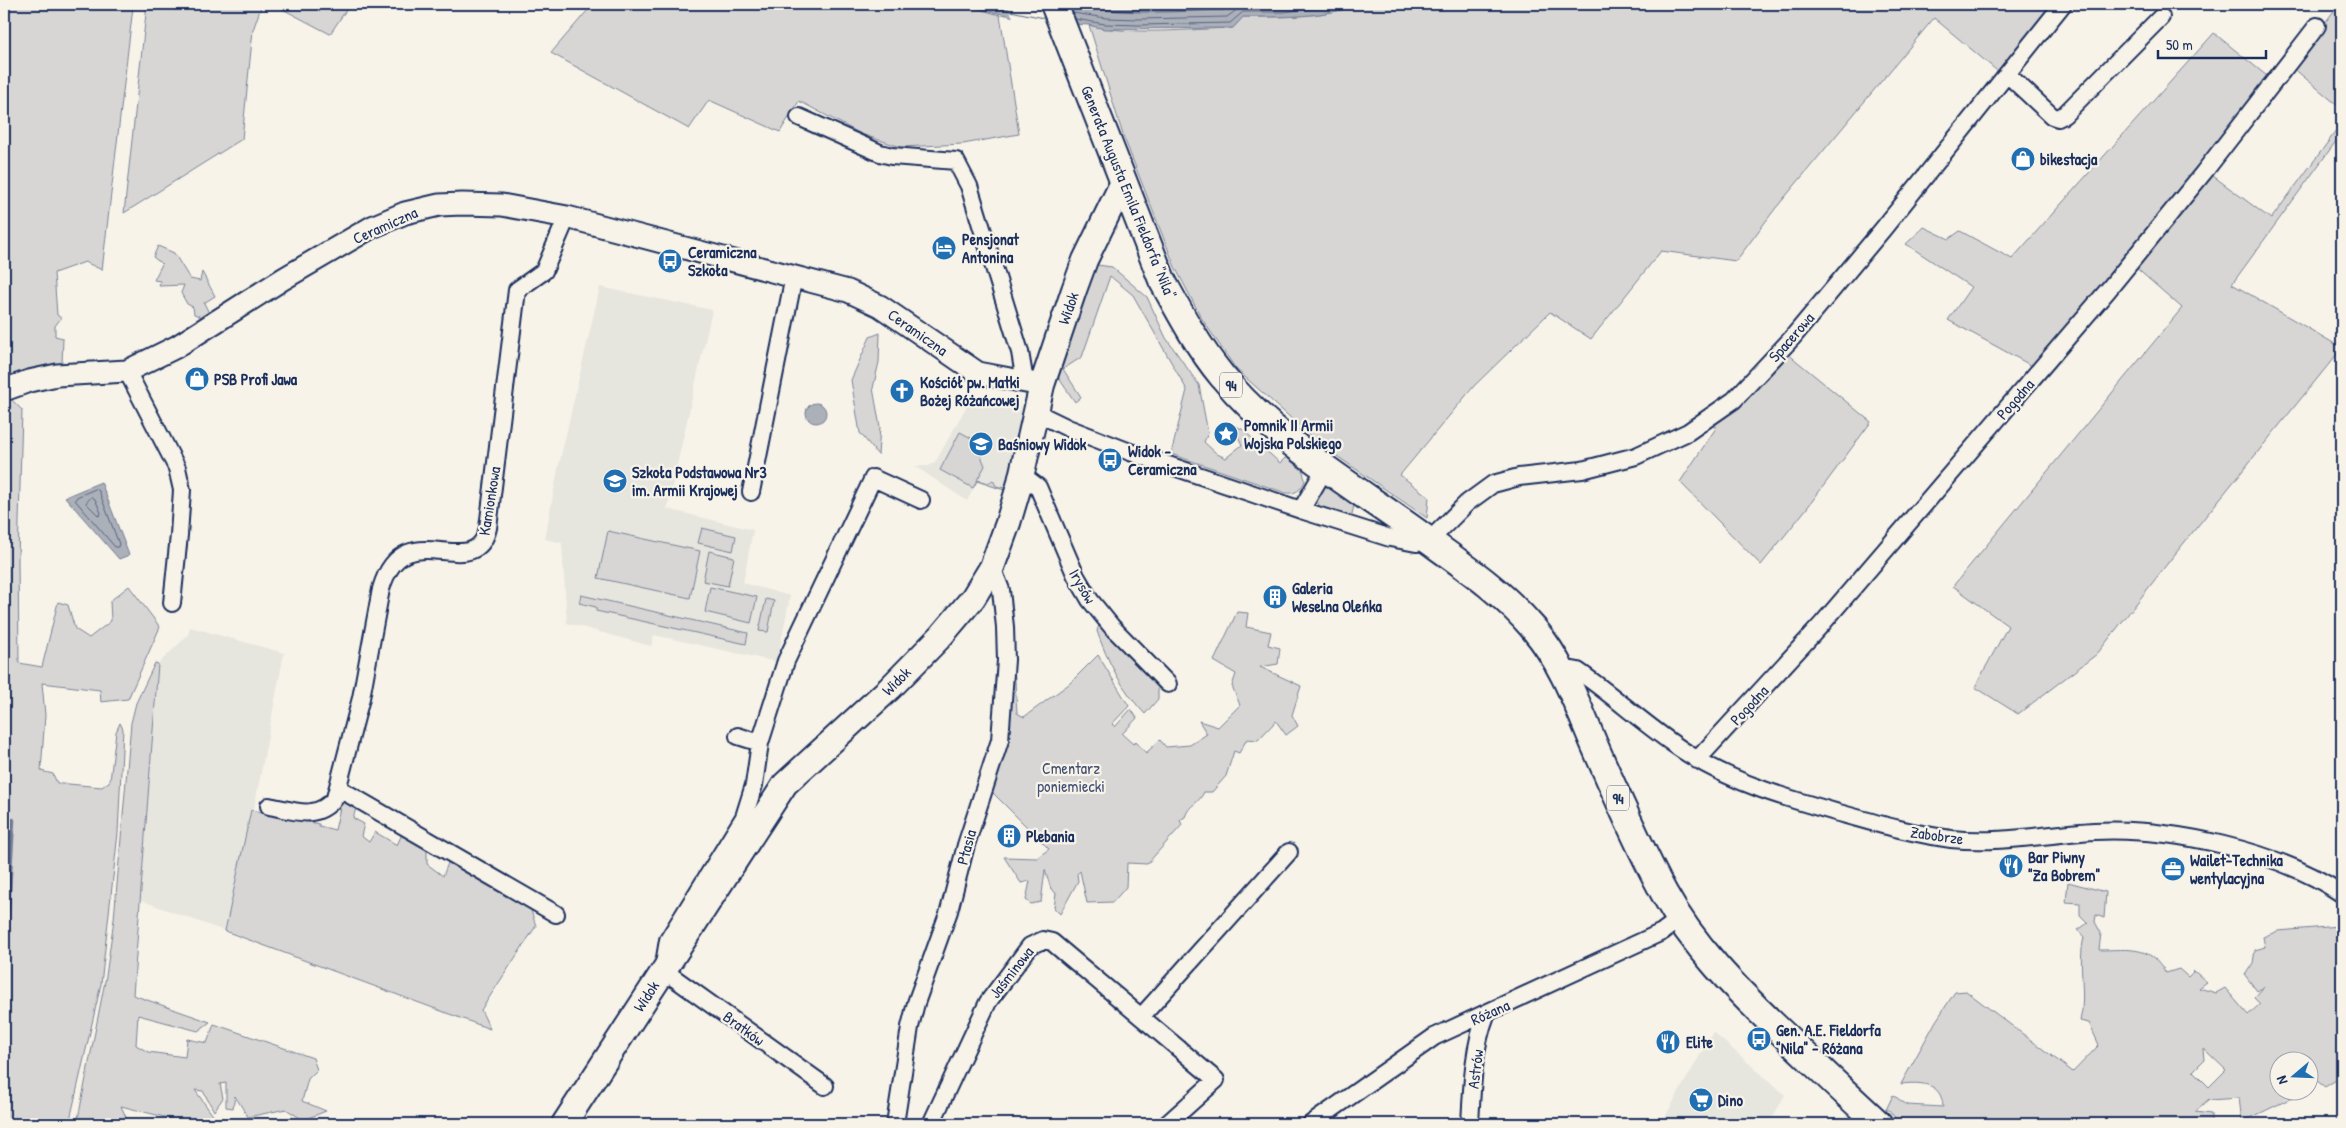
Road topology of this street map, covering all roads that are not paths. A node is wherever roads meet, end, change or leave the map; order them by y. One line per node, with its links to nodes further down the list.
1 (1054, 4): 7 (main road, Generała Augusta Emila Fieldorfa "Nila" / 94)
2 (2063, 4): 5 (street, Spacerowa)
3 (2161, 18): 5 (street)
4 (2318, 26): 26 (street, Pogodna)
5 (2007, 74): 19 (street, Spacerowa)
6 (799, 117): 11 (street, Widok)
7 (1123, 182): 11 (main road, Widok); 14 (main road, Generała Augusta Emila Fieldorfa "Nila" / 94)
8 (567, 217): 9 (street, Ceramiczna); 10 (street, Ceramiczna); 27 (street, Kamionkowa)
9 (794, 276): 11 (street, Ceramiczna); 16 (street)
10 (127, 371): 12 (street, Ceramiczna); 21 (street)
11 (1033, 383): 13 (main road, Widok)
12 (4, 390)
13 (1035, 412): 15 (main road, Widok); 18 (street)
14 (1326, 467): 18 (street); 19 (main road, Generała Augusta Emila Fieldorfa "Nila" / 94)
15 (1022, 475): 20 (main road, Widok); 23 (street, Irysów)
16 (751, 492)
17 (922, 500): 25 (street)
18 (1300, 510): 19 (street)
19 (1429, 541): 22 (main road, Generała Augusta Emila Fieldorfa "Nila" / 94)
20 (992, 567): 33 (main road, Widok); 38 (street, Ptasia)
21 (172, 603)
22 (1563, 675): 26 (street, Zabobrze); 32 (main road, Generała Augusta Emila Fieldorfa "Nila" / 94)
23 (1168, 684)
24 (738, 736): 25 (street)
25 (760, 743): 33 (street)
26 (1697, 760): 30 (street, Zabobrze)
27 (338, 788): 28 (street, Kamionkowa); 31 (street)
28 (269, 806)
29 (1289, 852): 35 (street)
30 (2342, 894)
31 (556, 914)
32 (1679, 919): 34 (street, Różana); 43 (main road, Generała Augusta Emila Fieldorfa "Nila" / 94)
33 (663, 970): 36 (street, Bratków); 37 (main road, Widok)
34 (1486, 1015): 41 (street, Różana); 42 (street, Astrów)
35 (1141, 1017): 39 (street, Jaśminowa); 40 (street, Jaśminowa)
36 (824, 1086)
37 (564, 1124)
38 (895, 1124)
39 (931, 1124)
40 (1167, 1124)
41 (1311, 1124)
42 (1470, 1124)
43 (1879, 1124)

